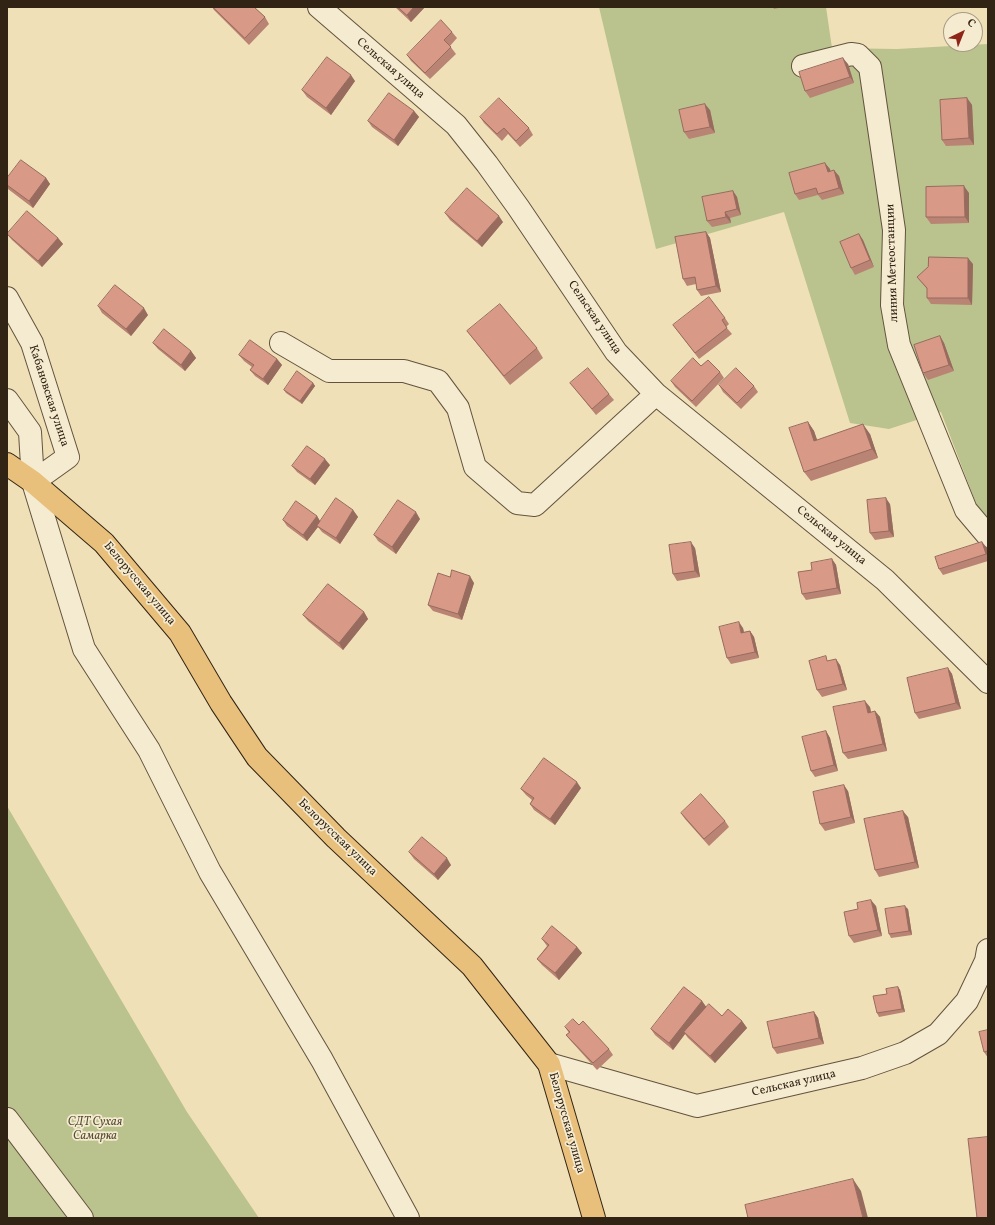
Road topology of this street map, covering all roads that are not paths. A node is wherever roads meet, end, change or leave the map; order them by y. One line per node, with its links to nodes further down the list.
1 (319, 7): 5 (street, Сельская улица)
2 (803, 66): 9 (street, линия Метеостанции)
3 (7, 298): 8 (street, Кабановская улица)
4 (282, 343): 5 (street)
5 (656, 394): 10 (street, Сельская улица)
6 (7, 400): 8 (street)
7 (7, 464): 8 (main road, Белорусская улица)
8 (34, 482): 12 (main road, Белорусская улица); 15 (street)
9 (988, 536)
10 (988, 682)
11 (988, 950): 12 (street, Сельская улица)
12 (549, 1064): 16 (main road, Белорусская улица)
13 (7, 1119): 14 (street)
14 (82, 1218)
15 (408, 1218)
16 (594, 1218)

